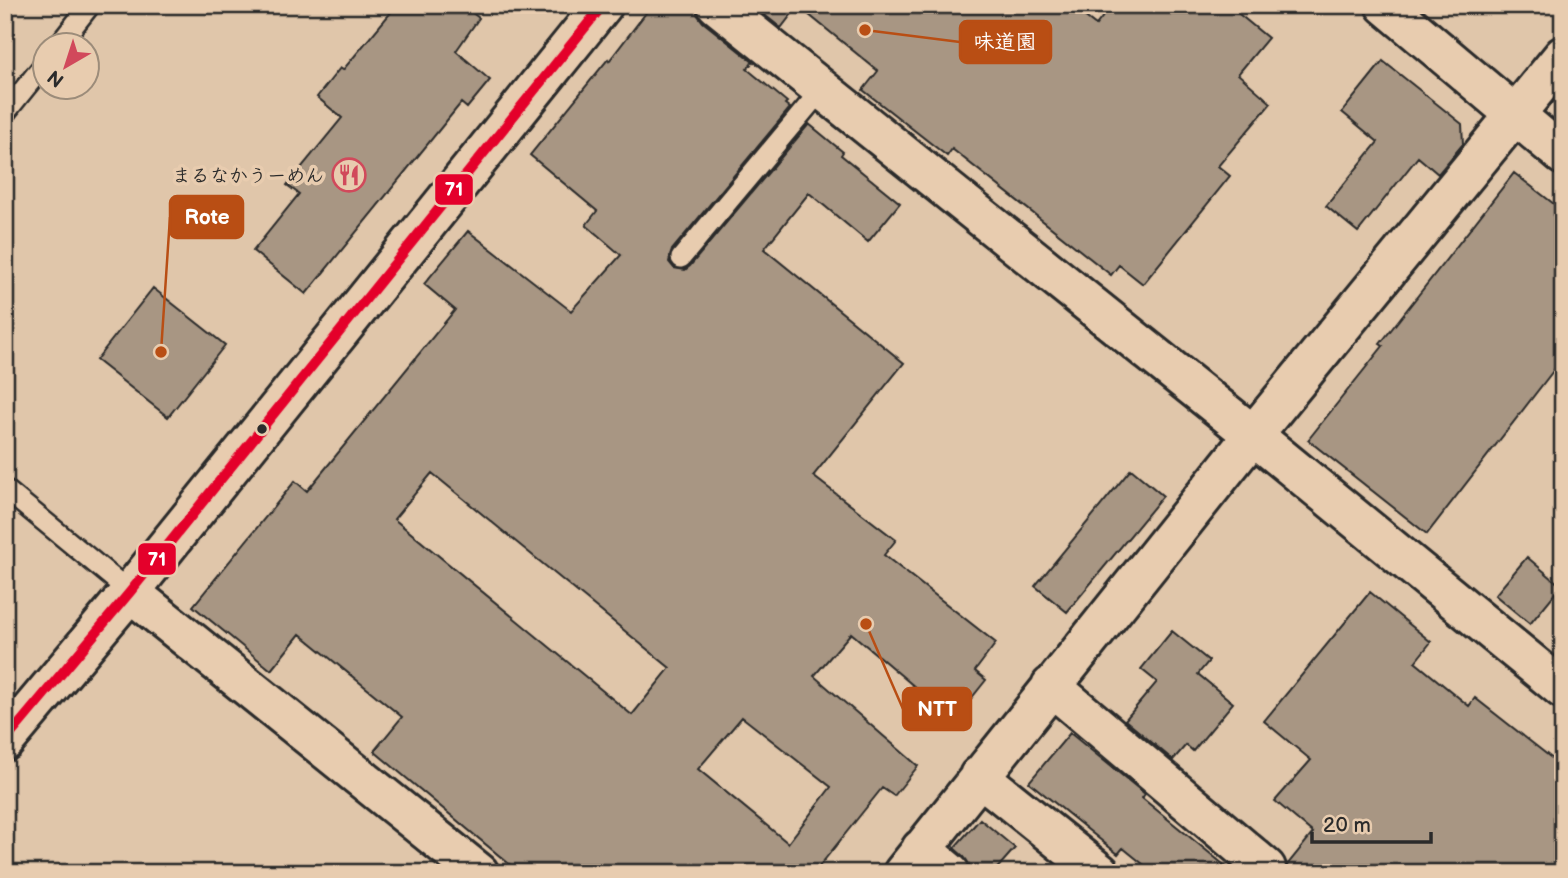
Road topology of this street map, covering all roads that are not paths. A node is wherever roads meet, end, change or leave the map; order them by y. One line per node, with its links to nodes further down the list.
1 (90, 5): 5 (lane)
2 (603, 5): 15 (street)
3 (718, 5): 8 (street)
4 (1385, 5): 10 (street)
5 (69, 32)
6 (1563, 56): 10 (street)
7 (32, 79): 9 (lane)
8 (822, 89): 12 (lane); 13 (street)
9 (5, 113)
10 (1515, 114): 11 (street); 13 (street)
11 (1563, 155)
12 (681, 258)
13 (1253, 435): 16 (street); 17 (street)
14 (5, 489): 15 (lane)
15 (130, 592): 18 (street); 22 (street)
16 (1051, 686): 19 (street); 21 (street)
17 (1563, 689)
18 (5, 741)
19 (979, 776): 20 (street); 24 (street)
20 (912, 861): 23 (street)
21 (1266, 868)
22 (479, 873)
23 (950, 873)
24 (1100, 873)

